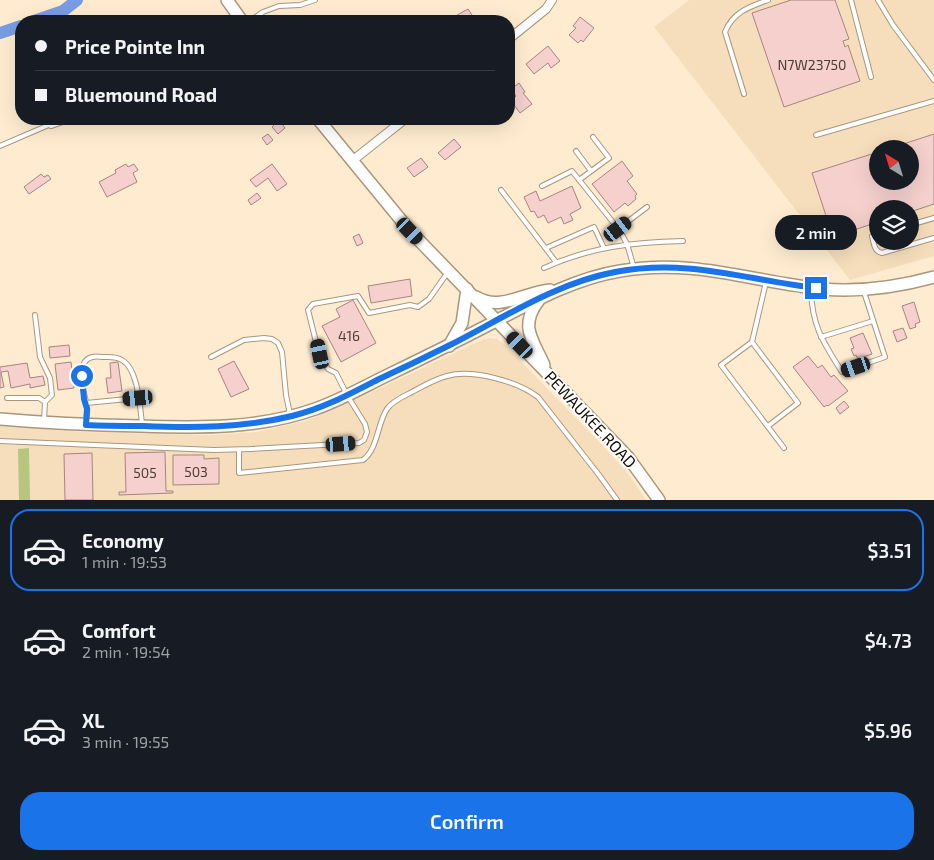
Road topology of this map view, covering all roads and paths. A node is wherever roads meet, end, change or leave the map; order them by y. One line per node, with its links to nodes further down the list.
1 (315, 0): 8 (lane)
2 (552, 0): 9 (street)
3 (768, 0): 12 (lane)
4 (851, 0): 10 (lane)
5 (878, 0): 11 (lane)
6 (227, 2): 7 (main road)
7 (237, 15)
8 (259, 15)
9 (515, 34)
10 (872, 77)
11 (934, 80)
12 (744, 94)
13 (934, 102): 17 (lane)
14 (49, 125): 19 (lane)
15 (323, 125): 21 (main road, PEWAUKEE ROAD)
16 (396, 125): 21 (street)
17 (816, 135)
18 (593, 137): 22 (lane)
19 (0, 146)
20 (576, 151): 22 (lane)
21 (352, 160): 41 (main road, PEWAUKEE ROAD)
22 (591, 171): 23 (lane)
23 (579, 180): 24 (lane); 29 (lane)
24 (542, 186)
25 (501, 190): 34 (lane)
26 (647, 207): 29 (lane)
27 (934, 218): 28 (lane)
28 (919, 222)
29 (618, 229): 33 (lane)
30 (934, 238): 32 (lane)
31 (683, 241): 33 (lane)
32 (919, 242)
33 (627, 244): 35 (lane); 40 (lane)
34 (546, 248): 35 (lane); 38 (lane)
35 (604, 248): 38 (lane)
36 (876, 250): 37 (lane)
37 (892, 250)
38 (556, 262): 39 (lane)
39 (544, 268)
40 (634, 269): 43 (main road); 45 (main road)
41 (449, 271): 47 (main road, PEWAUKEE ROAD); 57 (lane)
42 (934, 277): 46 (main road)
43 (767, 280): 44 (main road); 53 (lane)
44 (811, 287): 46 (main road); 52 (lane)
45 (561, 289): 47 (main road); 48 (main road)
46 (863, 289): 51 (lane)
47 (469, 292): 50 (main road, PEWAUKEE ROAD); 54 (main road)
48 (540, 299): 50 (main road); 56 (main road)
49 (35, 314): 60 (lane)
50 (497, 320): 54 (main road); 56 (main road, PEWAUKEE ROAD)
51 (872, 321): 52 (lane); 52 (lane)
52 (821, 337)
53 (752, 342): 67 (lane); 67 (lane)
54 (449, 346): 57 (main road)
55 (211, 357): 62 (lane)
56 (547, 372): 72 (main road, PEWAUKEE ROAD)
57 (347, 395): 62 (main road); 70 (lane)
58 (7, 398): 60 (lane)
59 (138, 398): 61 (lane); 61 (lane); 66 (lane)
60 (46, 402): 64 (lane)
61 (86, 403): 65 (lane)
62 (291, 416): 66 (main road)
63 (0, 419): 64 (main road)
64 (43, 422): 65 (main road)
65 (86, 425): 66 (main road)
66 (142, 426)
67 (768, 426): 69 (lane)
68 (0, 441): 70 (lane)
69 (784, 448)
70 (239, 450): 71 (lane)
71 (617, 500)
72 (658, 500)

